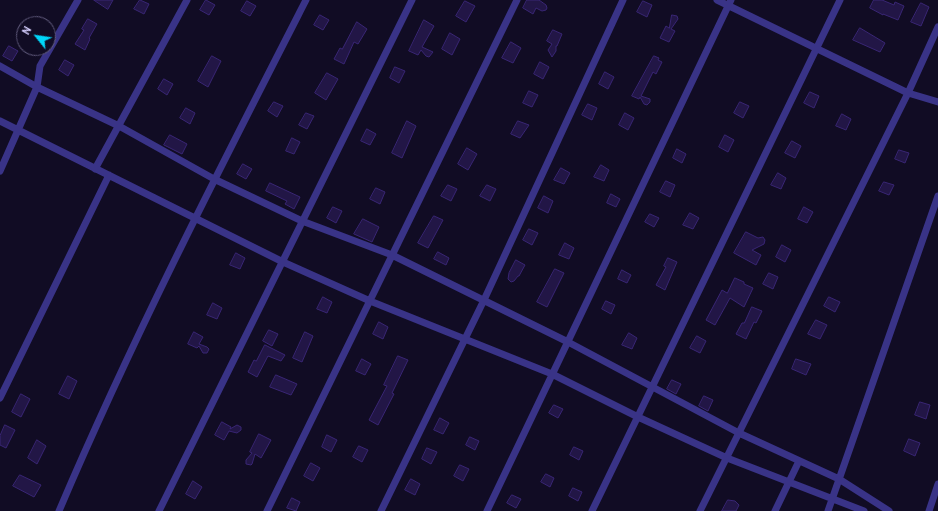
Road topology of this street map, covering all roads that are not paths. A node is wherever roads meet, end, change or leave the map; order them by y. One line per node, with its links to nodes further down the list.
1 (78, 0): 13 (street)
2 (187, 0): 17 (street)
3 (306, 0): 22 (street)
4 (412, 0): 25 (street)
5 (517, 0): 26 (street)
6 (623, 0): 28 (street)
7 (716, 0): 9 (street)
8 (840, 0): 11 (street)
9 (729, 3): 11 (street); 31 (street)
10 (938, 27): 14 (street)
11 (816, 49): 14 (street); 33 (street)
12 (0, 66): 13 (street)
13 (37, 87): 17 (street); 18 (street)
14 (908, 93): 15 (street); 36 (street)
15 (938, 102)
16 (0, 121): 18 (street)
17 (118, 126): 19 (street); 22 (street)
18 (19, 131): 19 (street); 20 (street)
19 (95, 169): 21 (street)
20 (0, 171)
21 (109, 176): 24 (street); 34 (street)
22 (214, 179): 24 (street); 25 (street)
23 (938, 196): 39 (street)
24 (195, 218): 27 (street); 43 (street)
25 (302, 221): 26 (street); 27 (street)
26 (392, 255): 28 (street); 29 (street)
27 (283, 262): 29 (street); 44 (street)
28 (484, 300): 30 (street); 31 (street)
29 (370, 301): 30 (street); 45 (street)
30 (465, 339): 32 (street); 46 (street)
31 (568, 342): 32 (street); 33 (street)
32 (552, 374): 35 (street); 47 (street)
33 (653, 386): 35 (street); 36 (street)
34 (0, 398)
35 (638, 417): 37 (street); 48 (street)
36 (739, 433): 37 (street); 38 (street)
37 (727, 458): 40 (street); 49 (street)
38 (799, 461): 39 (street); 40 (street)
39 (839, 479): 42 (street); 53 (street)
40 (788, 482): 42 (street); 50 (street)
41 (938, 484): 54 (street)
42 (832, 499): 51 (street); 52 (street)
43 (59, 511)
44 (159, 511)
45 (267, 511)
46 (381, 511)
47 (487, 511)
48 (592, 511)
49 (700, 511)
50 (775, 511)
51 (828, 511)
52 (864, 511)
53 (889, 511)
54 (929, 511)

